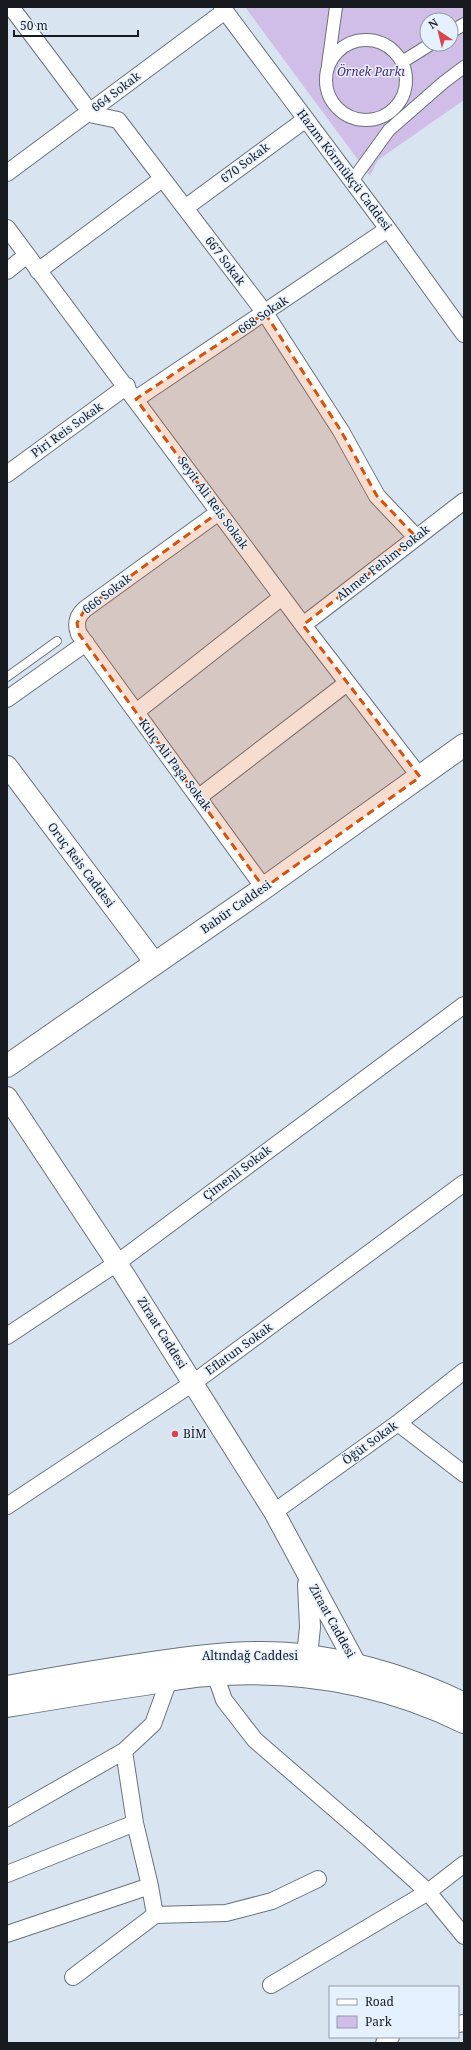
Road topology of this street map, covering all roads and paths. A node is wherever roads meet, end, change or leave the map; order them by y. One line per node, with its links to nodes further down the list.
1 (11, 7): 8 (street)
2 (336, 7): 7 (street)
3 (224, 9): 8 (street, 664 Sokak); 9 (street, Hazım Körmükçü Caddesi)
4 (419, 51): 5 (street)
5 (402, 62): 7 (street); 10 (street)
6 (464, 68): 11 (street)
7 (327, 71): 10 (street)
8 (90, 112): 12 (street, 664 Sokak); 13 (street, 667 Sokak)
9 (306, 119): 14 (street, Hazım Körmükçü Caddesi); 15 (street, 670 Sokak)
10 (367, 120): 11 (street)
11 (389, 130): 14 (street)
12 (7, 173)
13 (162, 179): 15 (street, 667 Sokak); 20 (street)
14 (352, 181): 17 (street, Hazım Körmükçü Caddesi)
15 (185, 208): 21 (street, 667 Sokak)
16 (7, 228): 18 (street, Seyit Ali Reis Sokak)
17 (388, 229): 21 (street, 668 Sokak); 22 (street, Hazım Körmükçü Caddesi)
18 (28, 255): 19 (street); 20 (street, Seyit Ali Reis Sokak)
19 (7, 271)
20 (38, 271): 23 (street, Seyit Ali Reis Sokak)
21 (265, 313): 23 (street, 668 Sokak); 27 (street, 667 Sokak)
22 (464, 334)
23 (131, 393): 24 (street, Piri Reis Sokak); 26 (street, Seyit Ali Reis Sokak)
24 (7, 474)
25 (464, 500): 27 (street, Ahmet Fehim Sokak)
26 (219, 512): 28 (street, Seyit Ali Reis Sokak); 31 (street, 666 Sokak)
27 (416, 537): 29 (street, Ahmet Fehim Sokak)
28 (282, 597): 29 (street, Seyit Ali Reis Sokak); 35 (street)
29 (303, 625): 33 (street, Seyit Ali Reis Sokak)
30 (57, 640): 32 (lane)
31 (86, 643): 34 (street); 35 (street, Kılıç Ali Paşa Sokak)
32 (7, 677)
33 (347, 683): 38 (street, Seyit Ali Reis Sokak); 39 (street)
34 (7, 699)
35 (136, 712): 39 (street, Kılıç Ali Paşa Sokak)
36 (464, 745): 38 (main road, Babür Caddesi)
37 (7, 766): 41 (street, Oruç Reis Caddesi)
38 (420, 777): 40 (main road, Babür Caddesi)
39 (199, 797): 40 (street, Kılıç Ali Paşa Sokak)
40 (264, 888): 41 (main road, Babür Caddesi)
41 (155, 963): 43 (main road, Babür Caddesi)
42 (464, 1005): 46 (street, Çimenli Sokak)
43 (7, 1066)
44 (7, 1097): 46 (street, Ziraat Caddesi)
45 (464, 1183): 49 (street, Eflatun Sokak)
46 (117, 1263): 47 (street, Çimenli Sokak); 49 (street, Ziraat Caddesi)
47 (7, 1336)
48 (464, 1371): 50 (street, Öğüt Sokak)
49 (193, 1383): 52 (street, Eflatun Sokak); 53 (street, Ziraat Caddesi)
50 (398, 1423): 51 (street); 53 (street, Öğüt Sokak)
51 (464, 1474)
52 (7, 1506)
53 (274, 1512): 54 (street, Ziraat Caddesi)
54 (307, 1576): 55 (street, Ziraat Caddesi); 56 (street, Ziraat Caddesi)
55 (307, 1656): 56 (main road, Altındağ Caddesi); 58 (main road); 60 (main road, Altındağ Caddesi)
56 (357, 1666): 61 (main road, Altındağ Caddesi)
57 (215, 1674): 58 (main road, Altındağ Caddesi); 59 (main road, Altındağ Caddesi); 71 (street)
58 (297, 1676): 63 (main road, Altındağ Caddesi)
59 (169, 1680): 62 (main road, Altındağ Caddesi); 64 (street)
60 (7, 1687)
61 (464, 1704)
62 (7, 1706)
63 (464, 1722)
64 (124, 1751): 65 (street); 66 (street)
65 (7, 1818)
66 (135, 1822): 68 (street); 70 (street)
67 (464, 1864): 71 (street)
68 (7, 1874)
69 (318, 1879): 72 (street)
70 (150, 1886): 72 (street); 73 (street)
71 (428, 1892): 74 (street); 76 (street)
72 (155, 1915): 75 (street)
73 (7, 1934)
74 (464, 1936)
75 (73, 1977)
76 (271, 1985)

